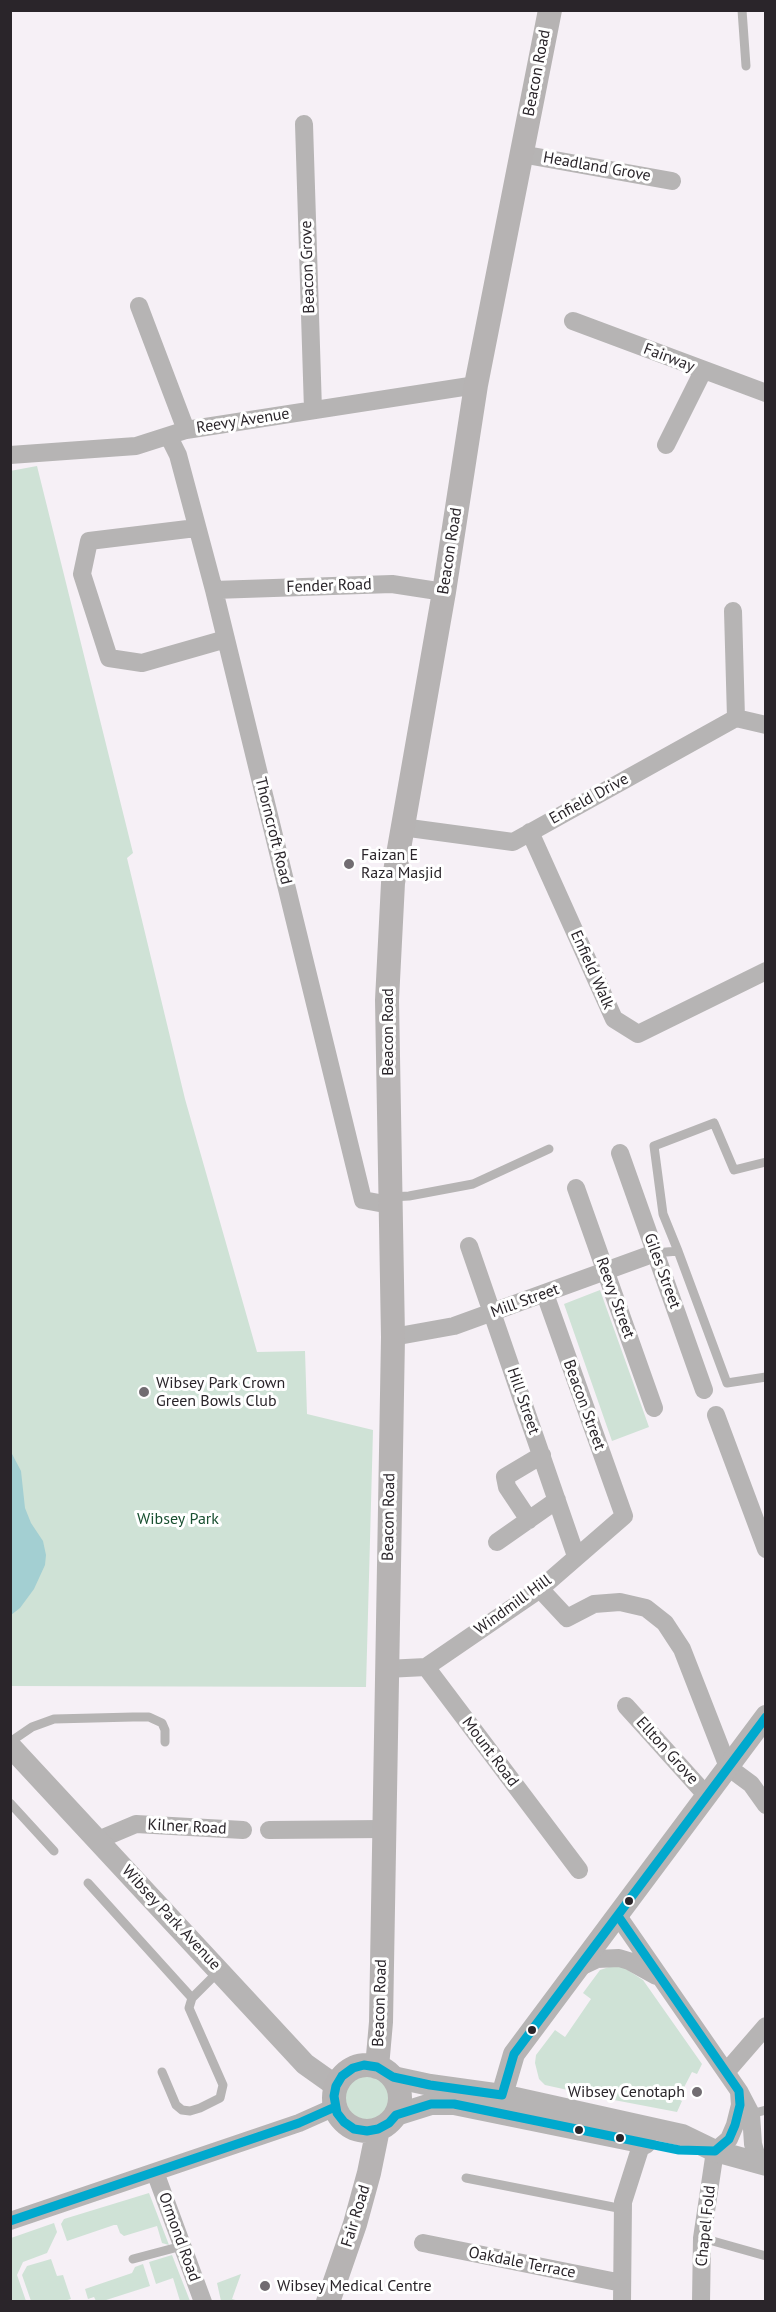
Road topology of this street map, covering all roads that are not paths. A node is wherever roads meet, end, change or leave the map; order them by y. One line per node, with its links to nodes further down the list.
1 (550, 10): 5 (main road, Beacon Road)
2 (742, 10): 3 (lane)
3 (746, 66)
4 (304, 124): 12 (street, Beacon Grove)
5 (521, 154): 6 (street, Headland Grove); 10 (main road, Beacon Road)
6 (672, 181)
7 (139, 306): 13 (street, Thorncroft Road)
8 (573, 321): 9 (street, Fairway)
9 (703, 371): 11 (street, Fairway); 14 (street)
10 (476, 385): 12 (street, Reevy Avenue); 18 (main road, Beacon Road)
11 (765, 393)
12 (313, 410): 13 (street, Reevy Avenue)
13 (178, 433): 15 (street, Reevy Avenue); 16 (street, Thorncroft Road)
14 (666, 445)
15 (10, 455)
16 (196, 528): 17 (street, Thorncroft Road); 20 (street)
17 (214, 590): 18 (street, Fender Road); 20 (street, Thorncroft Road)
18 (444, 592): 23 (main road, Beacon Road)
19 (733, 610): 21 (street)
20 (226, 639): 30 (street, Thorncroft Road)
21 (736, 718): 22 (street); 24 (street, Enfield Drive)
22 (765, 725)
23 (402, 827): 24 (street, Enfield Drive); 30 (main road, Beacon Road)
24 (530, 832): 25 (street, Enfield Walk)
25 (765, 971)
26 (549, 1149): 30 (lane)
27 (620, 1153): 33 (street, Giles Street)
28 (765, 1162): 32 (lane)
29 (576, 1188): 34 (street, Reevy Street)
30 (391, 1201): 37 (main road, Beacon Road)
31 (469, 1246): 36 (street, Hill Street)
32 (678, 1251): 33 (lane); 38 (lane)
33 (655, 1253): 34 (street, Mill Street); 39 (street, Giles Street)
34 (606, 1272): 35 (street, Mill Street); 40 (street, Reevy Street)
35 (545, 1294): 36 (street, Mill Street); 44 (street, Beacon Street)
36 (492, 1313): 37 (street, Mill Street); 42 (street, Hill Street)
37 (393, 1337): 51 (main road, Beacon Road)
38 (765, 1377)
39 (704, 1390)
40 (654, 1408)
41 (716, 1415): 47 (street)
42 (542, 1455): 43 (street, Hill Street); 45 (street)
43 (557, 1500): 45 (street); 48 (street, Hill Street)
44 (624, 1516): 48 (street, Windmill Hill)
45 (529, 1520): 46 (street)
46 (497, 1542)
47 (765, 1550)
48 (576, 1556): 49 (street, Windmill Hill)
49 (540, 1589): 50 (street, Windmill Hill); 56 (street)
50 (426, 1666): 51 (street); 65 (street, Mount Road)
51 (386, 1669): 60 (main road, Beacon Road)
52 (627, 1706): 57 (street, Ellton Grove)
53 (765, 1716): 56 (street)
54 (165, 1742): 55 (lane)
55 (10, 1744): 63 (street, Wibsey Park Avenue)
56 (728, 1767): 57 (street); 59 (street)
57 (707, 1796): 67 (street)
58 (10, 1803): 64 (lane)
59 (765, 1805)
60 (383, 1829): 62 (street); 75 (main road, Beacon Road)
61 (243, 1830): 63 (street, Kilner Road)
62 (269, 1830)
63 (98, 1840): 69 (street, Wibsey Park Avenue)
64 (54, 1851)
65 (579, 1869)
66 (88, 1883): 71 (lane)
67 (618, 1916): 68 (street); 70 (street)
68 (580, 1967): 70 (street); 77 (street)
69 (220, 1970): 71 (lane); 78 (street, Wibsey Park Avenue)
70 (662, 1979): 73 (street)
71 (192, 1998): 74 (lane)
72 (765, 2026): 73 (street)
73 (727, 2071): 76 (street)
74 (162, 2072)
75 (385, 2072): 77 (street); 78 (main road); 80 (main road)
76 (740, 2091): 79 (street); 82 (street)
77 (502, 2095): 81 (street)
78 (336, 2097): 80 (main road); 84 (street)
79 (758, 2112): 83 (street)
80 (387, 2122): 81 (street); 95 (main road, Fair Road)
81 (644, 2135): 82 (street); 86 (street)
82 (715, 2151): 83 (street); 88 (street, Chapel Fold)
83 (762, 2164)
84 (155, 2172): 87 (street); 90 (street, Ormond Road)
85 (466, 2178): 86 (lane)
86 (623, 2208): 93 (street)
87 (10, 2221)
88 (702, 2238): 91 (lane); 96 (street, Chapel Fold)
89 (423, 2243): 93 (street, Oakdale Terrace)
90 (182, 2247): 92 (lane); 94 (street, Ormond Road)
91 (765, 2256)
92 (133, 2259)
93 (622, 2292)
94 (203, 2301)
95 (328, 2301)
96 (701, 2301)

